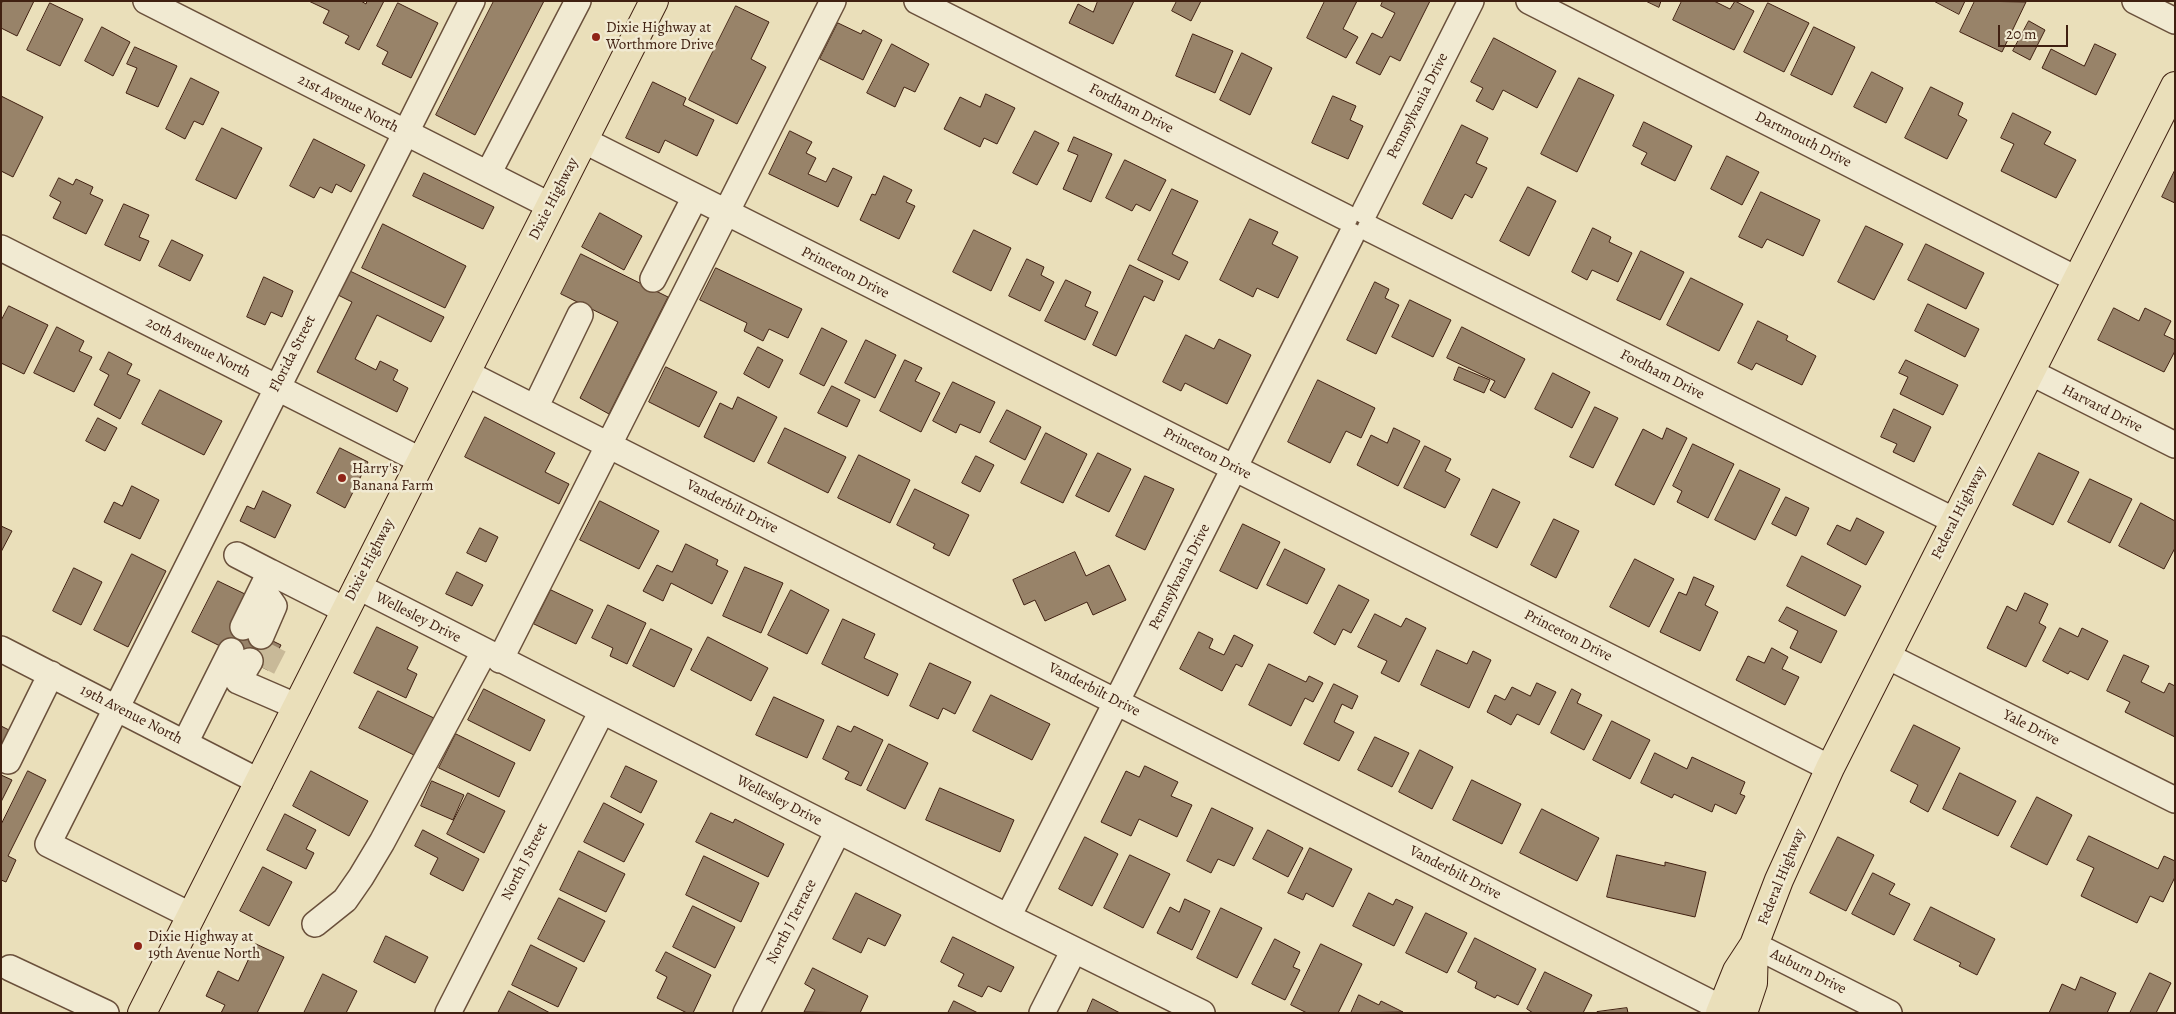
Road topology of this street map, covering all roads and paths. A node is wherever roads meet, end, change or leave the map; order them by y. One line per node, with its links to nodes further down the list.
1 (146, 1): 12 (street, 21st Avenue North)
2 (472, 1): 12 (street, Florida Street)
3 (578, 1): 14 (street)
4 (654, 1): 13 (main road, Dixie Highway)
5 (833, 1): 17 (street)
6 (917, 1): 18 (street, Fordham Drive)
7 (1471, 1): 18 (street, Pennsylvania Drive)
8 (1529, 1): 21 (street, Dartmouth Drive)
9 (2135, 1): 10 (street)
10 (2175, 21)
11 (2174, 87): 21 (main road, Federal Highway)
12 (405, 133): 14 (street, 21st Avenue North); 25 (street, Florida Street)
13 (583, 140): 15 (street, Princeton Drive); 16 (main road, Dixie Highway)
14 (488, 174): 16 (street, 21st Avenue North)
15 (695, 197): 17 (street, Princeton Drive); 20 (street)
16 (551, 206): 23 (main road, Dixie Highway)
17 (726, 213): 27 (street); 30 (street, Princeton Drive)
18 (1358, 223): 30 (street, Pennsylvania Drive); 31 (street, Fordham Drive)
19 (1, 248): 25 (street, 20th Avenue North)
20 (652, 279)
21 (2076, 279): 24 (main road, Federal Highway)
22 (580, 315): 26 (street)
23 (466, 372): 26 (street, Vanderbilt Drive); 29 (main road, Dixie Highway)
24 (2030, 372): 28 (street, Harvard Drive); 31 (main road, Federal Highway)
25 (276, 388): 29 (street, 20th Avenue North); 40 (street, Florida Street)
26 (535, 408): 27 (street, Vanderbilt Drive)
27 (609, 445): 36 (street); 39 (street, Vanderbilt Drive)
28 (2175, 445)
29 (422, 461): 34 (main road, Dixie Highway)
30 (1234, 469): 39 (street, Pennsylvania Drive); 45 (street, Princeton Drive)
31 (1955, 522): 37 (main road, Federal Highway)
32 (236, 555): 33 (street, Wellesley Drive)
33 (269, 589): 33 (street); 34 (street, Wellesley Drive)
34 (351, 598): 36 (street, Wellesley Drive); 41 (main road, Dixie Highway)
35 (1, 649): 38 (street, 19th Avenue North)
36 (492, 656): 42 (street, Wellesley Drive); 51 (street)
37 (1887, 656): 45 (main road, Federal Highway); 47 (street, Yale Drive)
38 (51, 674): 40 (street, 19th Avenue North); 44 (street)
39 (1117, 702): 50 (street, Pennsylvania Drive); 55 (street, Vanderbilt Drive)
40 (115, 707): 43 (street, 19th Avenue North); 49 (street, Florida Street)
41 (298, 707): 43 (street); 46 (main road, Dixie Highway)
42 (602, 711): 48 (street, Wellesley Drive); 58 (street, North J Street)
43 (185, 742): 46 (street, 19th Avenue North)
44 (8, 761)
45 (1830, 768): 52 (main road, Federal Highway)
46 (260, 782): 49 (main road, Dixie Highway)
47 (2175, 800)
48 (838, 831): 50 (street, Wellesley Drive); 59 (street, North J Terrace)
49 (192, 916): 57 (main road, Dixie Highway)
50 (1008, 917): 53 (street, Wellesley Drive)
51 (315, 924)
52 (1754, 945): 55 (main road, Federal Highway); 62 (street, Auburn Drive)
53 (1074, 950): 60 (street); 61 (street, Wellesley Drive)
54 (10, 968): 56 (street)
55 (1728, 1011)
56 (106, 1013)
57 (142, 1013)
58 (448, 1013)
59 (746, 1013)
60 (1042, 1013)
61 (1202, 1013)
62 (1889, 1013)

